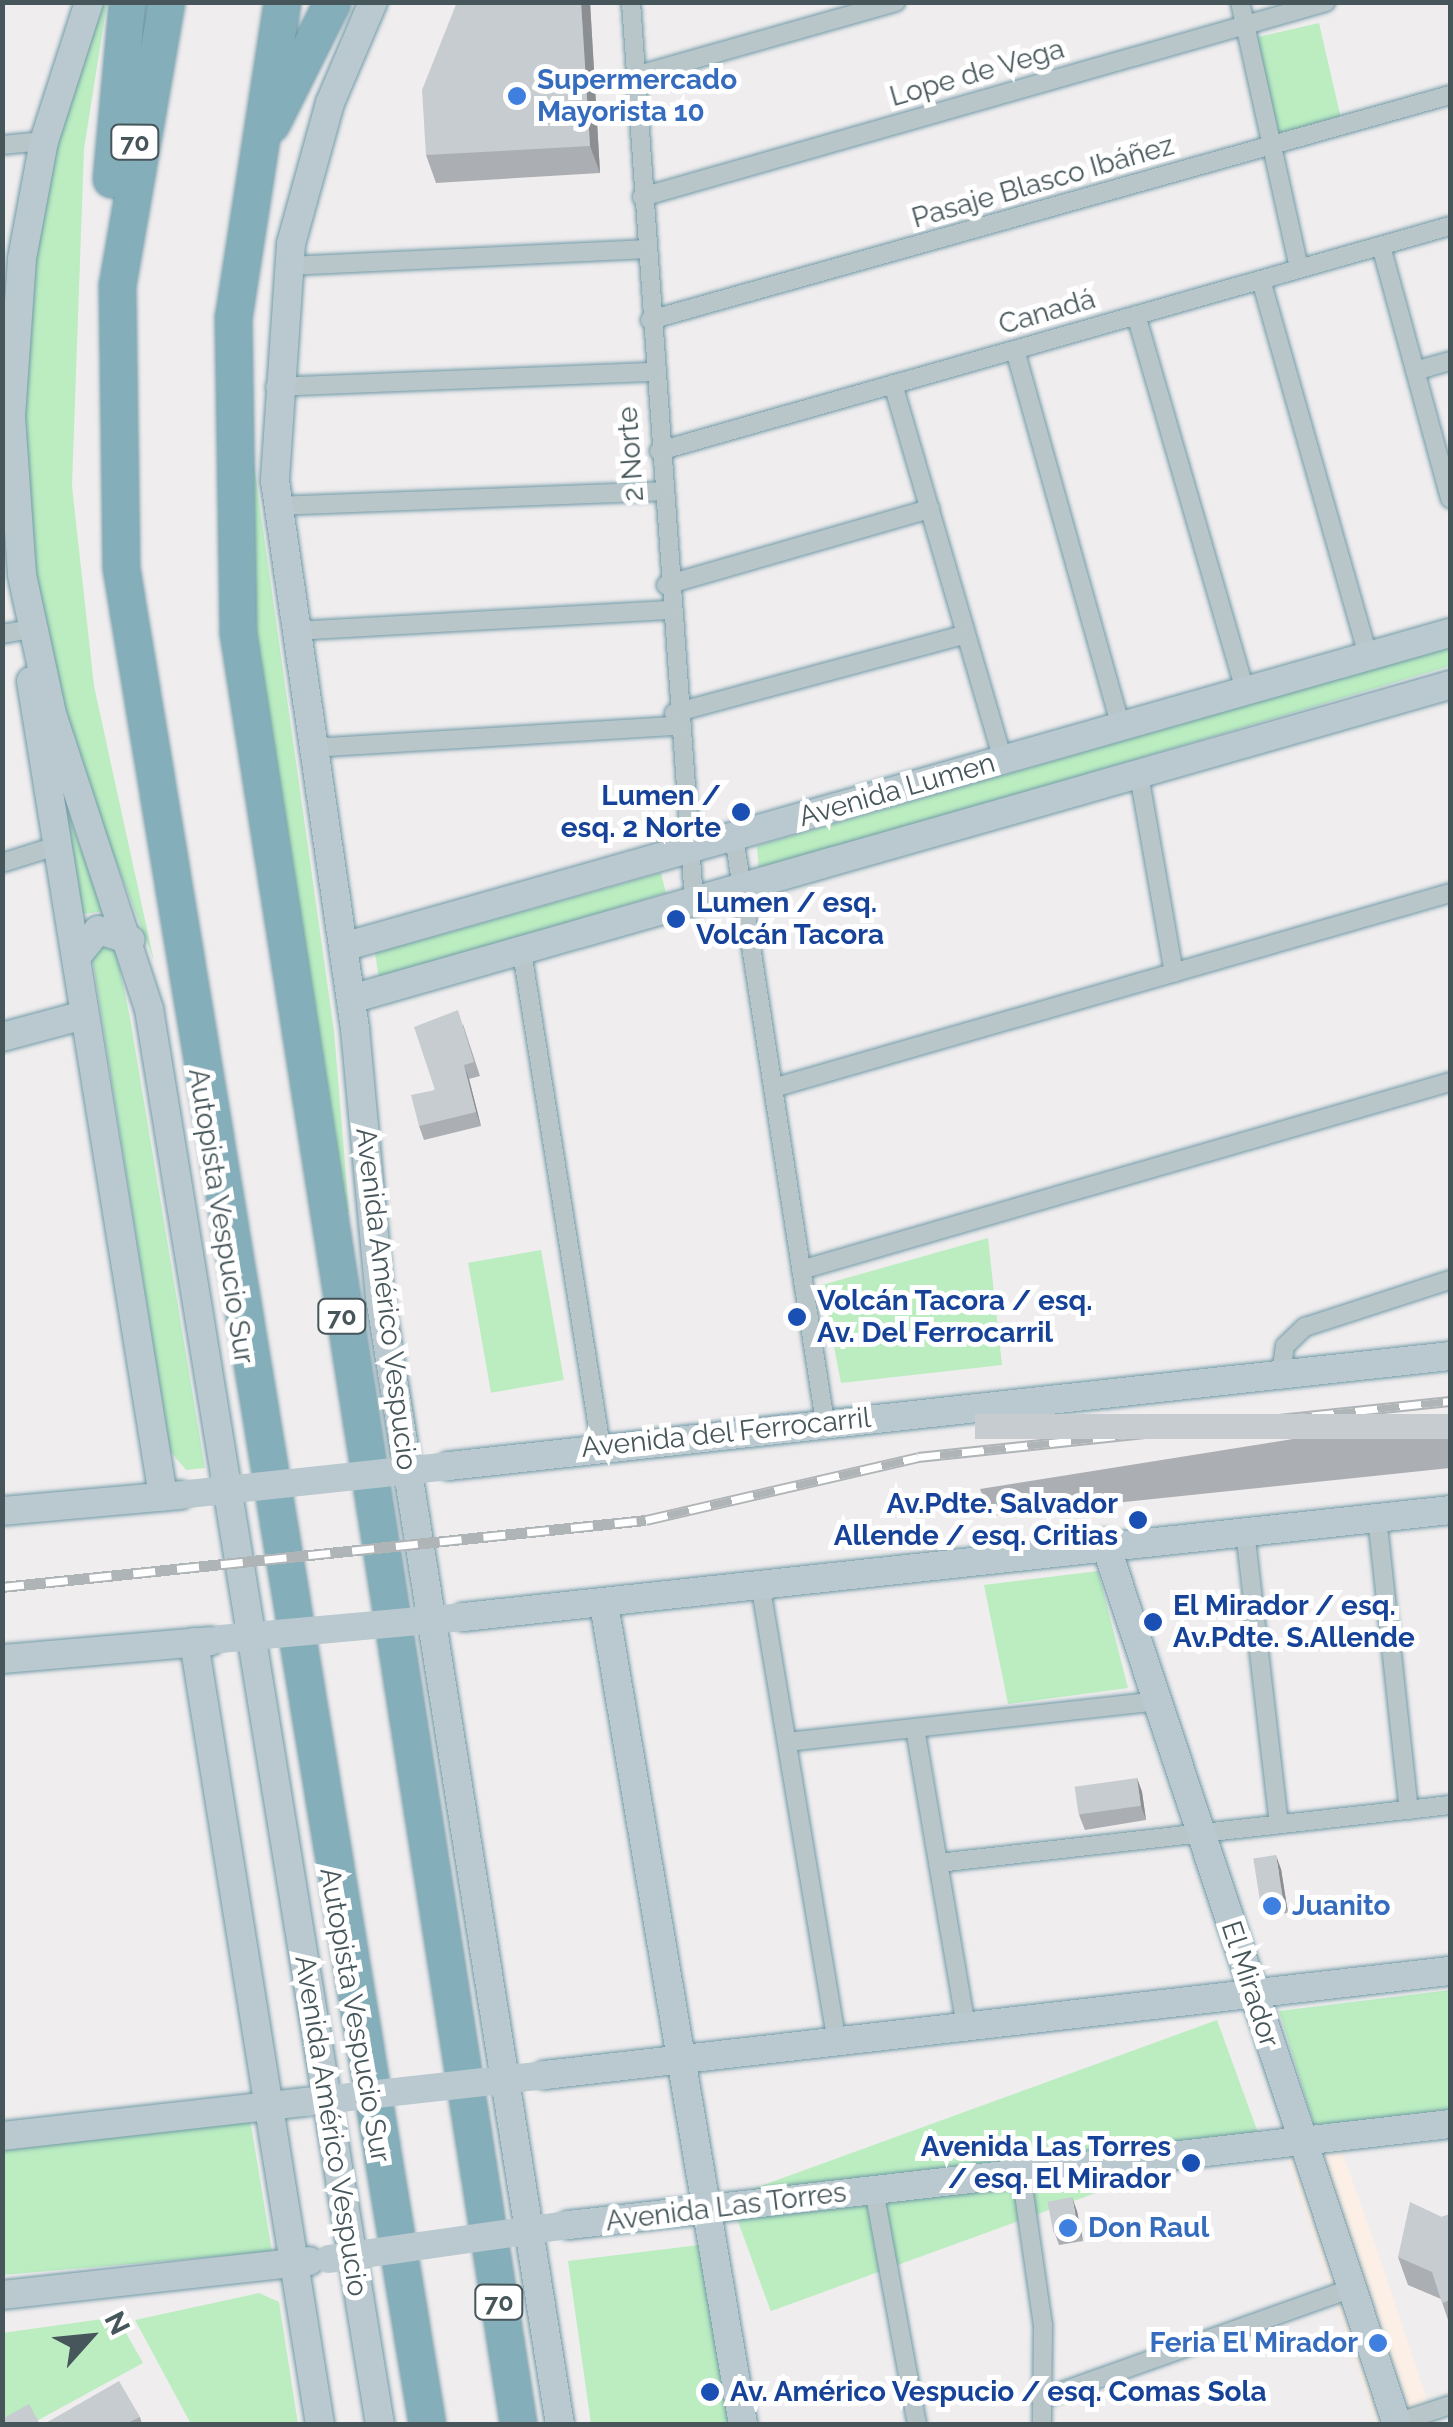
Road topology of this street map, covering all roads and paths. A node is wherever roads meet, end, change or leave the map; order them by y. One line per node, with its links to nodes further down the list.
1 (90, 2): 14 (street, Avenida Américo Vespucio)
2 (127, 2): 25 (highway)
3 (166, 2): 25 (highway, Autopista Vespucio Sur / 70)
4 (282, 2): 17 (highway, 70)
5 (332, 2): 17 (highway)
6 (373, 2): 22 (street, Avenida Américo Vespucio)
7 (631, 2): 12 (street, 2 Norte)
8 (896, 2): 12 (street)
9 (1240, 2): 11 (street)
10 (1326, 2): 11 (street, Lope de Vega)
11 (1245, 26): 16 (street); 18 (street, Lope de Vega)
12 (635, 76): 18 (street, 2 Norte)
13 (1450, 96): 16 (street, Pasaje Blasco Ibáñez)
14 (44, 140): 15 (street); 27 (street, Avenida Américo Vespucio)
15 (2, 145)
16 (1272, 146): 23 (street); 28 (street, Pasaje Blasco Ibáñez)
17 (247, 185): 117 (highway, 70)
18 (642, 197): 21 (street, 2 Norte)
19 (1450, 226): 20 (street, Canadá)
20 (1381, 246): 23 (street, Canadá); 31 (street)
21 (645, 249): 22 (street); 28 (street, 2 Norte)
22 (287, 266): 34 (street, Avenida Américo Vespucio)
23 (1300, 269): 24 (street, Canadá)
24 (1261, 280): 26 (street, Canadá); 48 (street)
25 (117, 285): 116 (highway, Autopista Vespucio Sur / 70)
26 (1136, 316): 29 (street, Canadá); 50 (street)
27 (9, 320): 36 (street, Avenida Américo Vespucio)
28 (650, 320): 32 (street, 2 Norte)
29 (1014, 350): 33 (street, Canadá); 52 (street)
30 (1450, 361): 31 (street)
31 (1415, 371): 38 (street)
32 (653, 372): 34 (street); 35 (street, 2 Norte)
33 (893, 384): 35 (street, Canadá); 40 (street)
34 (276, 388): 39 (street, Avenida Américo Vespucio)
35 (658, 451): 37 (street, 2 Norte)
36 (7, 466): 43 (street, Avenida Américo Vespucio)
37 (661, 492): 39 (street); 41 (street, 2 Norte)
38 (1450, 493)
39 (278, 506): 44 (street, Avenida Américo Vespucio)
40 (930, 509): 41 (street); 47 (street)
41 (666, 584): 42 (street, 2 Norte)
42 (668, 610): 44 (street); 51 (street, 2 Norte)
43 (31, 629): 46 (street); 57 (street, Avenida Américo Vespucio); 63 (street, Avenida Américo Vespucio)
44 (294, 631): 53 (street, Avenida Américo Vespucio)
45 (1450, 633): 48 (street, Avenida Lumen)
46 (2, 634)
47 (966, 634): 51 (street); 54 (street)
48 (1368, 656): 50 (street, Avenida Lumen)
49 (1450, 686): 55 (street, Avenida Lumen)
50 (1245, 691): 52 (street, Avenida Lumen)
51 (675, 719): 53 (street); 58 (street, 2 Norte)
52 (1121, 727): 54 (street, Avenida Lumen)
53 (312, 748): 64 (street, Avenida Américo Vespucio)
54 (1003, 760): 56 (street, Avenida Lumen)
55 (1139, 775): 60 (street, Avenida Lumen); 67 (street)
56 (734, 837): 58 (street, Avenida Lumen); 60 (street)
57 (53, 848): 59 (street); 66 (street, Avenida Américo Vespucio)
58 (685, 850): 62 (street, 2 Norte); 64 (street, Avenida Lumen)
59 (2, 863)
60 (741, 888): 62 (street, Avenida Lumen); 72 (street)
61 (1450, 893): 67 (street)
62 (694, 901): 65 (street, Avenida Lumen)
63 (131, 940): 66 (street); 115 (street, Avenida Américo Vespucio)
64 (343, 947): 68 (street, Avenida Américo Vespucio)
65 (522, 952): 68 (street, Avenida Lumen); 78 (street)
66 (76, 956): 69 (street, Avenida Américo Vespucio)
67 (1174, 973): 72 (street)
68 (351, 999): 118 (street, Avenida Américo Vespucio)
69 (84, 1014): 70 (street); 79 (street, Avenida Américo Vespucio)
70 (2, 1037)
71 (1450, 1082): 73 (street)
72 (773, 1088): 73 (street)
73 (801, 1270): 77 (street)
74 (1450, 1280): 76 (street)
75 (1450, 1356): 76 (street, Avenida del Ferrocarril)
76 (1281, 1374): 77 (street, Avenida del Ferrocarril)
77 (825, 1422): 78 (street, Avenida del Ferrocarril)
78 (601, 1447): 79 (street, Avenida del Ferrocarril, bridge)
79 (175, 1495): 80 (street, Avenida del Ferrocarril)
80 (3, 1508)
81 (1450, 1510): 82 (street)
82 (1377, 1517): 83 (street); 93 (street)
83 (1245, 1531): 84 (street); 94 (street)
84 (1104, 1543): 85 (street); 89 (street, El Mirador)
85 (760, 1584): 86 (street); 91 (street)
86 (604, 1604): 87 (street, bridge); 101 (street)
87 (207, 1641): 88 (street); 102 (street, Avenida Américo Vespucio)
88 (2, 1658)
89 (1156, 1701): 90 (street); 95 (street, El Mirador)
90 (916, 1728): 91 (street); 96 (street)
91 (787, 1742): 100 (street)
92 (1450, 1806): 93 (street)
93 (1409, 1810): 94 (street)
94 (1279, 1824): 95 (street)
95 (1200, 1833): 96 (street); 98 (street, El Mirador)
96 (938, 1863): 99 (street)
97 (1450, 1971): 98 (street)
98 (1253, 1993): 99 (street); 105 (street, El Mirador)
99 (966, 2026): 100 (street)
100 (837, 2041): 101 (street)
101 (681, 2059): 102 (street, bridge); 108 (street)
102 (270, 2106): 104 (street); 109 (street, Avenida Américo Vespucio)
103 (1450, 2124): 105 (street, Avenida Las Torres)
104 (2, 2136)
105 (1302, 2140): 106 (street, Avenida Las Torres); 110 (street, El Mirador)
106 (1021, 2173): 107 (street, Avenida Las Torres); 112 (street)
107 (874, 2190): 108 (street, Avenida Las Torres); 120 (street)
108 (707, 2209): 109 (street, Avenida Las Torres, bridge); 119 (street)
109 (293, 2262): 111 (street, Avenida Las Torres); 114 (street, Avenida Américo Vespucio)
110 (1352, 2288): 112 (street); 122 (street, El Mirador)
111 (2, 2295)
112 (1042, 2399): 121 (street)
113 (1450, 2405): 122 (street)
114 (320, 2424)
115 (380, 2424)
116 (428, 2424)
117 (518, 2424)
118 (560, 2424)
119 (743, 2424)
120 (916, 2424)
121 (1042, 2424)
122 (1397, 2424)

